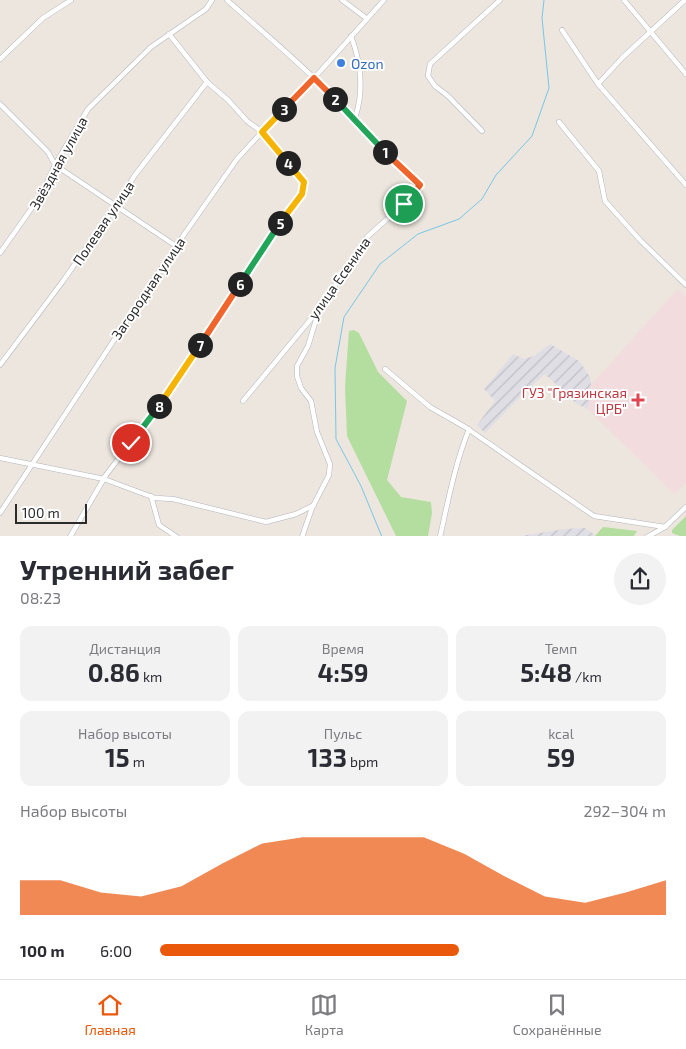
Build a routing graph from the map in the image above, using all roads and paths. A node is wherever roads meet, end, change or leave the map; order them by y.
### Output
1 (71, 0) edge
2 (212, 0) edge
3 (227, 0) edge
4 (342, 0) edge
5 (384, 0) edge
6 (500, 0) edge
7 (624, 0) edge
8 (685, 0) edge
9 (366, 18) junction
10 (562, 30) dead end
11 (650, 32) junction
12 (169, 34) junction
13 (351, 36) junction
14 (0, 59) edge
15 (686, 74) edge
16 (314, 78) junction
17 (207, 82) junction
18 (598, 84) junction
19 (0, 104) edge
20 (355, 118) junction
21 (559, 122) dead end
22 (482, 131) dead end
23 (262, 132) junction
24 (55, 165) junction
25 (685, 182) edge
26 (116, 205) junction
27 (176, 246) junction
28 (0, 253) edge
29 (686, 285) edge
30 (320, 308) junction
31 (0, 365) edge
32 (385, 370) dead end
33 (243, 401) dead end
34 (469, 430) junction
35 (0, 458) edge
36 (32, 465) junction
37 (104, 479) junction
38 (151, 496) junction
39 (314, 505) junction
40 (686, 508) edge
41 (0, 513) edge
42 (665, 527) junction
43 (70, 536) edge
44 (174, 536) edge
45 (302, 536) edge
46 (440, 536) edge
47 (647, 536) edge

1 - 14 street
2 - 12 street, Звёздная улица
3 - 16 street, улица Есенина
4 - 9 street
5 - 9 street
6 - 22 street
7 - 11 street
8 - 11 street
9 - 13 street
10 - 18 street
11 - 15 street
11 - 18 street
12 - 17 street
12 - 24 street, Звёздная улица
13 - 16 street
13 - 20 street
16 - 20 street, улица Есенина
16 - 23 street, Загородная улица
17 - 23 street
17 - 26 street, Полевая улица
18 - 25 street
19 - 24 street
20 - 30 street, улица Есенина
21 - 29 street
23 - 27 street, Загородная улица
23 - 37 street
24 - 26 street
24 - 28 street, Звёздная улица
26 - 27 street
26 - 31 street, Полевая улица
27 - 36 street, Загородная улица
30 - 33 street, улица Есенина
30 - 39 street
32 - 34 street
34 - 42 street
34 - 46 street
35 - 36 street
36 - 37 street
36 - 41 street, Загородная улица
37 - 38 street
37 - 43 street
38 - 39 street
38 - 44 street
39 - 45 street
40 - 42 street
42 - 47 street

